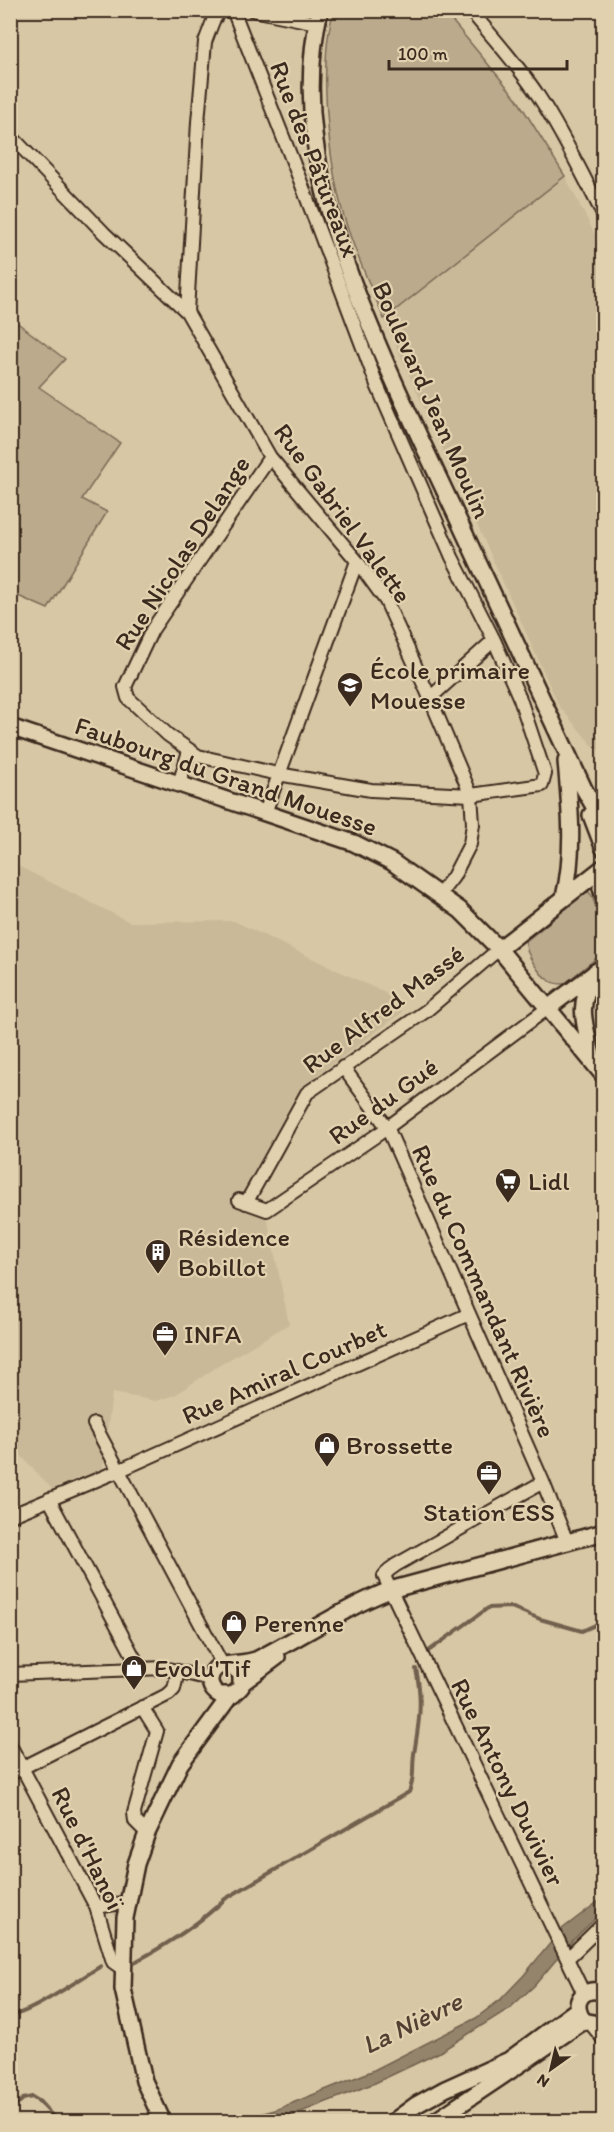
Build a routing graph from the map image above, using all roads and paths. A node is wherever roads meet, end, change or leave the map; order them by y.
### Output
1 (220, 10) edge
2 (233, 10) edge
3 (253, 10) edge
4 (470, 10) edge
5 (318, 17) edge
6 (10, 135) edge
7 (603, 216) edge
8 (187, 312) junction
9 (270, 457) junction
10 (357, 561) junction
11 (494, 640) junction
12 (430, 698) junction
13 (10, 727) edge
14 (565, 749) junction
15 (189, 751) junction
16 (278, 774) junction
17 (179, 784) junction
18 (584, 789) junction
19 (471, 795) junction
20 (265, 813) junction
21 (603, 824) edge
22 (603, 849) edge
23 (603, 869) edge
24 (440, 895) junction
25 (564, 897) junction
26 (603, 897) edge
27 (499, 949) junction
28 (599, 969) edge
29 (548, 1008) junction
30 (343, 1067) junction
31 (599, 1070) edge
32 (387, 1127) junction
33 (242, 1202) joint
34 (469, 1314) junction
35 (94, 1424) dead end
36 (118, 1471) junction
37 (543, 1482) junction
38 (49, 1499) junction
39 (10, 1516) edge
40 (603, 1532) edge
41 (567, 1542) junction
42 (390, 1590) junction
43 (305, 1635) junction
44 (227, 1664) junction
45 (136, 1668) junction
46 (178, 1671) junction
47 (10, 1674) edge
48 (242, 1683) junction
49 (211, 1684) junction
50 (230, 1696) junction
51 (142, 1707) junction
52 (200, 1737) junction
53 (10, 1745) edge
54 (22, 1768) junction
55 (10, 1774) edge
56 (147, 1833) junction
57 (129, 1902) junction
58 (96, 1907) junction
59 (603, 1923) edge
60 (568, 1958) junction
61 (123, 1969) junction
62 (602, 1991) edge
63 (584, 1994) junction
64 (589, 2019) edge
65 (603, 2040) edge
66 (163, 2121) edge
67 (393, 2121) edge
68 (434, 2121) edge

1 - 8 street
2 - 11 street, Rue des Pâtureaux
3 - 5 street
4 - 7 street
5 - 14 main road, Boulevard Jean Moulin
6 - 8 street, Rue Gabriel Valette
8 - 9 street, Rue Gabriel Valette
9 - 10 street, Rue Gabriel Valette
9 - 15 street, Rue Nicolas Delange
10 - 12 street, Rue Gabriel Valette
10 - 16 street
11 - 12 street
11 - 19 street, Rue des Pâtureaux
12 - 19 street, Rue Gabriel Valette
13 - 17 main road, Faubourg du Grand Mouesse
14 - 18 main road, Boulevard Jean Moulin
14 - 25 main road
15 - 16 street, Faubourg du Grand Mouesse
15 - 17 street
16 - 19 street, Faubourg du Grand Mouesse
16 - 20 street
17 - 20 main road, Faubourg du Grand Mouesse
18 - 21 main road
18 - 22 main road
19 - 24 street, Rue Gabriel Valette
20 - 24 main road, Faubourg du Grand Mouesse
23 - 25 main road
23 - 26 main road
24 - 27 main road, Faubourg du Grand Mouesse
25 - 27 main road
27 - 29 main road, Faubourg du Grand Mouesse
27 - 30 street, Rue Alfred Massé
28 - 29 main road
28 - 31 main road
29 - 31 main road, Faubourg du Grand Mouesse
29 - 32 street, Rue du Gué
30 - 32 street, Rue du Commandant Rivière
30 - 33 street, Rue Alfred Massé
32 - 33 street, Rue du Gué
32 - 34 street, Rue du Commandant Rivière
34 - 36 street, Rue Amiral Courbet
34 - 37 street, Rue du Commandant Rivière
35 - 36 street
36 - 38 street, Rue Amiral Courbet
36 - 44 street
37 - 41 street, Rue du Commandant Rivière
37 - 42 street
38 - 39 street, Rue Amiral Courbet
38 - 45 street
40 - 41 main road
41 - 42 main road
42 - 43 main road
42 - 60 street, Rue Antony Duvivier
43 - 44 main road
43 - 48 main road
44 - 48 main road
44 - 49 main road
45 - 46 street
45 - 47 street
46 - 49 street
46 - 51 street
48 - 50 main road
49 - 50 main road
49 - 52 main road
50 - 52 main road
51 - 54 street
51 - 56 street
52 - 56 main road
53 - 54 street, Rue d'Hanoï
54 - 55 street
54 - 58 street, Rue d'Hanoï
56 - 57 main road
57 - 58 street
57 - 61 main road
58 - 61 street, Rue d'Hanoï
59 - 60 street
60 - 63 street, Rue Antony Duvivier
61 - 66 main road
62 - 63 main road
63 - 64 main road
64 - 65 street
64 - 67 main road
64 - 68 main road

